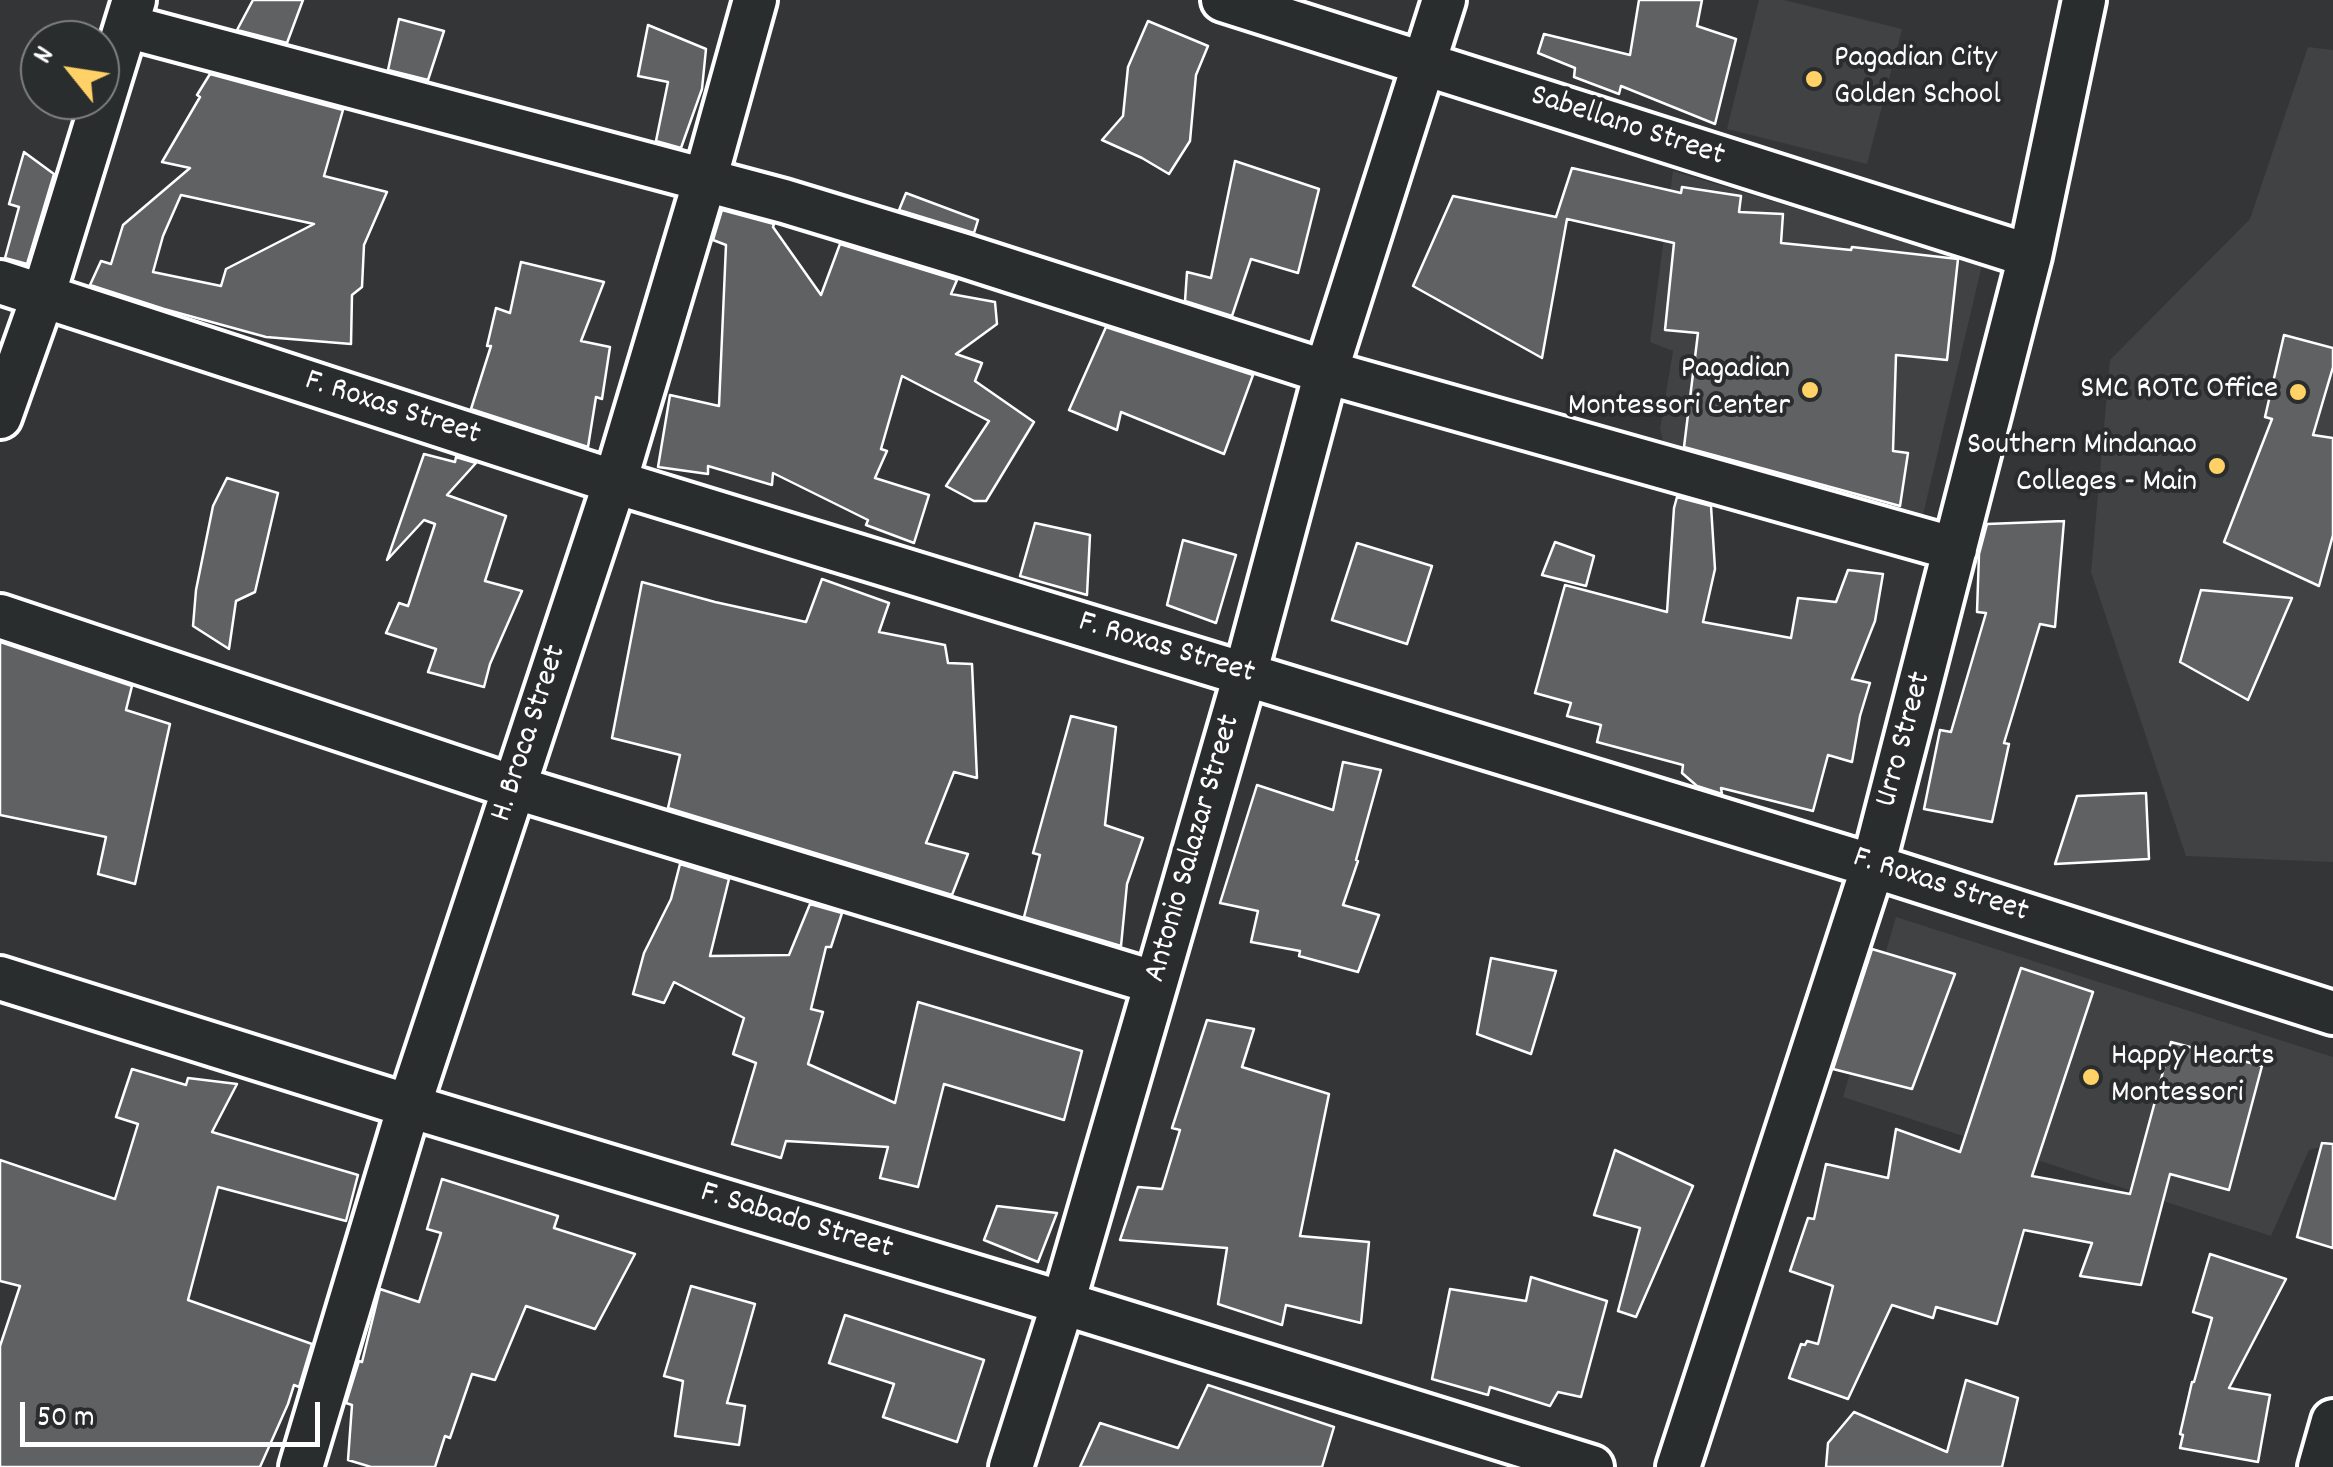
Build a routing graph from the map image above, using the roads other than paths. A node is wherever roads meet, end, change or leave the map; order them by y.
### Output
1 (755, 0) edge
2 (1224, 0) edge
3 (1444, 0) edge
4 (2084, 0) edge
5 (130, 13) edge
6 (1424, 63) junction
7 (704, 180) junction
8 (2030, 256) junction
9 (0, 282) edge
10 (42, 296) junction
11 (1326, 372) junction
12 (0, 418) edge
13 (615, 482) junction
14 (1955, 549) junction
15 (0, 616) edge
16 (1244, 674) junction
17 (514, 788) junction
18 (1873, 866) junction
19 (0, 978) edge
20 (1156, 983) junction
21 (2333, 1013) edge
22 (409, 1106) junction
23 (1064, 1303) junction
24 (2333, 1421) edge
25 (301, 1467) edge
26 (1012, 1467) edge
27 (1592, 1467) edge
28 (1678, 1467) edge
29 (2320, 1467) edge

1 - 7 street, H. Broca Street
2 - 6 street, Sabellano Street
3 - 6 street, Antonio Salazar Street
4 - 8 street, Urro Street
5 - 7 street
5 - 10 street
6 - 8 street, Sabellano Street
6 - 11 street, Antonio Salazar Street
7 - 11 street
7 - 13 street, H. Broca Street
8 - 14 street, Urro Street
9 - 10 street, F. Roxas Street
10 - 12 street
10 - 13 street, F. Roxas Street
11 - 14 street
11 - 16 street, Antonio Salazar Street
13 - 16 street, F. Roxas Street
13 - 17 street, H. Broca Street
14 - 18 street, Urro Street
15 - 17 street
16 - 18 street, F. Roxas Street
16 - 20 street, Antonio Salazar Street
17 - 20 street
17 - 22 street, H. Broca Street
18 - 21 street, F. Roxas Street
18 - 28 street, Urro Street
19 - 22 street, F. Sabado Street
20 - 23 street, Antonio Salazar Street
22 - 23 street, F. Sabado Street
22 - 25 street, H. Broca Street
23 - 26 street, Antonio Salazar Street
23 - 27 street, F. Sabado Street
24 - 29 street

